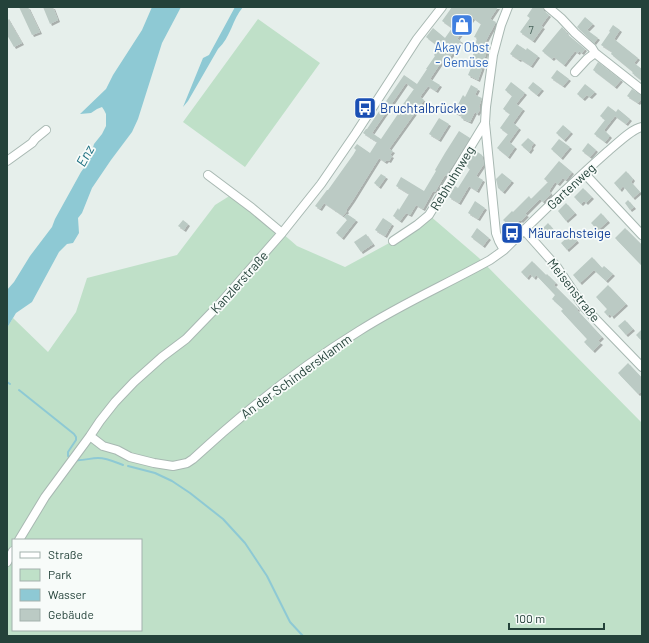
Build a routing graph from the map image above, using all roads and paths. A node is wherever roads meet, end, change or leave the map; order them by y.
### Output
1 (442, 7) edge
2 (508, 7) edge
3 (548, 7) edge
4 (595, 53) junction
5 (575, 72) dead end
6 (642, 90) edge
7 (485, 123) junction
8 (642, 127) edge
9 (46, 130) dead end
10 (7, 161) edge
11 (584, 173) junction
12 (208, 175) dead end
13 (524, 230) junction
14 (282, 233) junction
15 (642, 235) edge
16 (392, 241) dead end
17 (504, 250) junction
18 (642, 367) edge
19 (90, 436) junction
20 (20, 539) edge
21 (12, 553) edge
22 (7, 562) edge

1 - 14 street, Kanzlerstraße
2 - 7 street
3 - 4 street
4 - 5 street
4 - 6 street
7 - 16 street, Rebhuhnweg
7 - 17 street
8 - 11 street, Gartenweg
9 - 10 street
11 - 13 street, Gartenweg
11 - 15 street
12 - 14 street
13 - 17 street, Gartenweg
13 - 18 street, Meisenstraße
14 - 19 street, Kanzlerstraße
17 - 19 street, An der Schindersklamm
19 - 20 street, Kanzlerstraße
21 - 22 street

